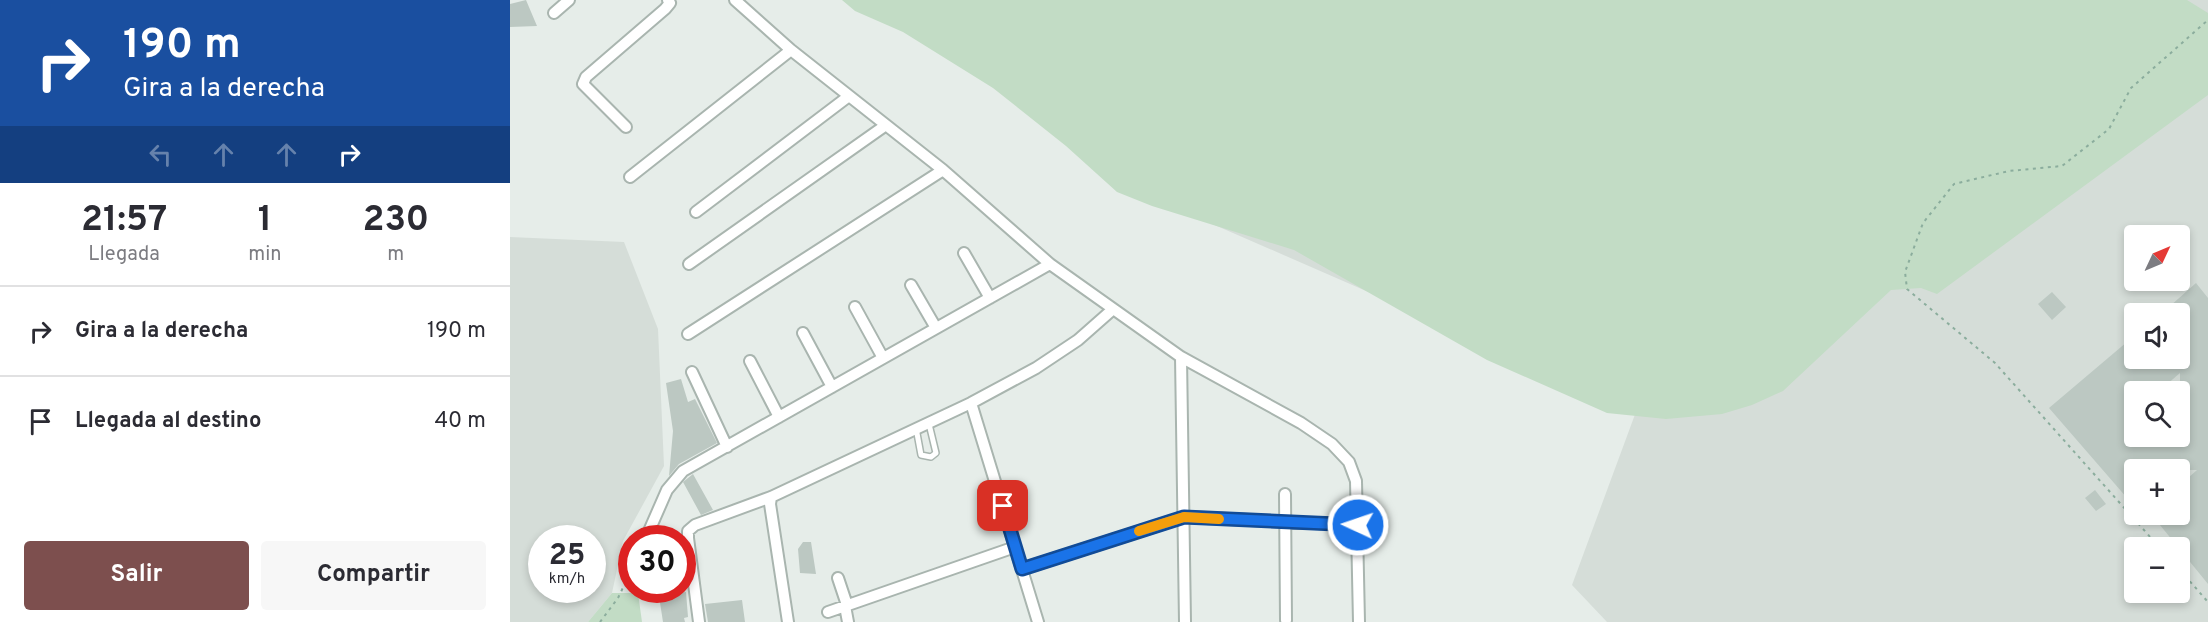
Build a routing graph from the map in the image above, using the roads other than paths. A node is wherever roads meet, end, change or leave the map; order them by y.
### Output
1 (568, 0) edge
2 (668, 0) edge
3 (735, 0) edge
4 (554, 13) dead end
5 (791, 50) junction
6 (849, 96) junction
7 (886, 125) junction
8 (626, 127) dead end
9 (943, 170) junction
10 (630, 177) dead end
11 (696, 212) dead end
12 (964, 253) dead end
13 (689, 264) dead end
14 (1050, 264) junction
15 (911, 285) dead end
16 (990, 298) junction
17 (855, 307) dead end
18 (1112, 310) junction
19 (936, 328) junction
20 (802, 333) dead end
21 (688, 334) dead end
22 (1181, 357) junction
23 (883, 358) junction
24 (750, 361) dead end
25 (692, 372) dead end
26 (832, 387) junction
27 (971, 403) junction
28 (779, 417) junction
29 (929, 422) junction
30 (916, 428) junction
31 (727, 447) junction
32 (1286, 494) dead end
33 (771, 497) junction
34 (1184, 517) junction
35 (1286, 522) junction
36 (651, 525) edge
37 (1358, 525) junction
38 (1015, 547) junction
39 (1022, 569) junction
40 (838, 578) dead end
41 (846, 606) junction
42 (828, 612) dead end
43 (1286, 620) dead end
44 (699, 622) edge
45 (788, 622) edge
46 (848, 622) edge
47 (1038, 622) edge
48 (1185, 622) edge
49 (1359, 622) edge

1 - 4 street
2 - 8 street
3 - 5 street
5 - 6 street
5 - 10 street
6 - 7 street
6 - 11 street
7 - 9 street
7 - 13 street
9 - 14 street
9 - 21 street
12 - 16 street
14 - 16 street
14 - 18 street
15 - 19 street
16 - 19 street
17 - 23 street
18 - 22 street
18 - 27 street
19 - 23 street
20 - 26 street
22 - 34 street
22 - 37 street
23 - 26 street
24 - 28 street
25 - 31 street
26 - 28 street
27 - 29 street
27 - 38 street
28 - 31 street
29 - 30 street
29 - 30 lane
30 - 33 street
31 - 36 street
32 - 35 street
33 - 44 street
33 - 45 street
34 - 35 street
34 - 39 street
34 - 48 street
35 - 37 street
35 - 43 street
37 - 49 street
38 - 39 street
38 - 41 street
39 - 47 street
40 - 41 street
41 - 42 street
41 - 46 street

